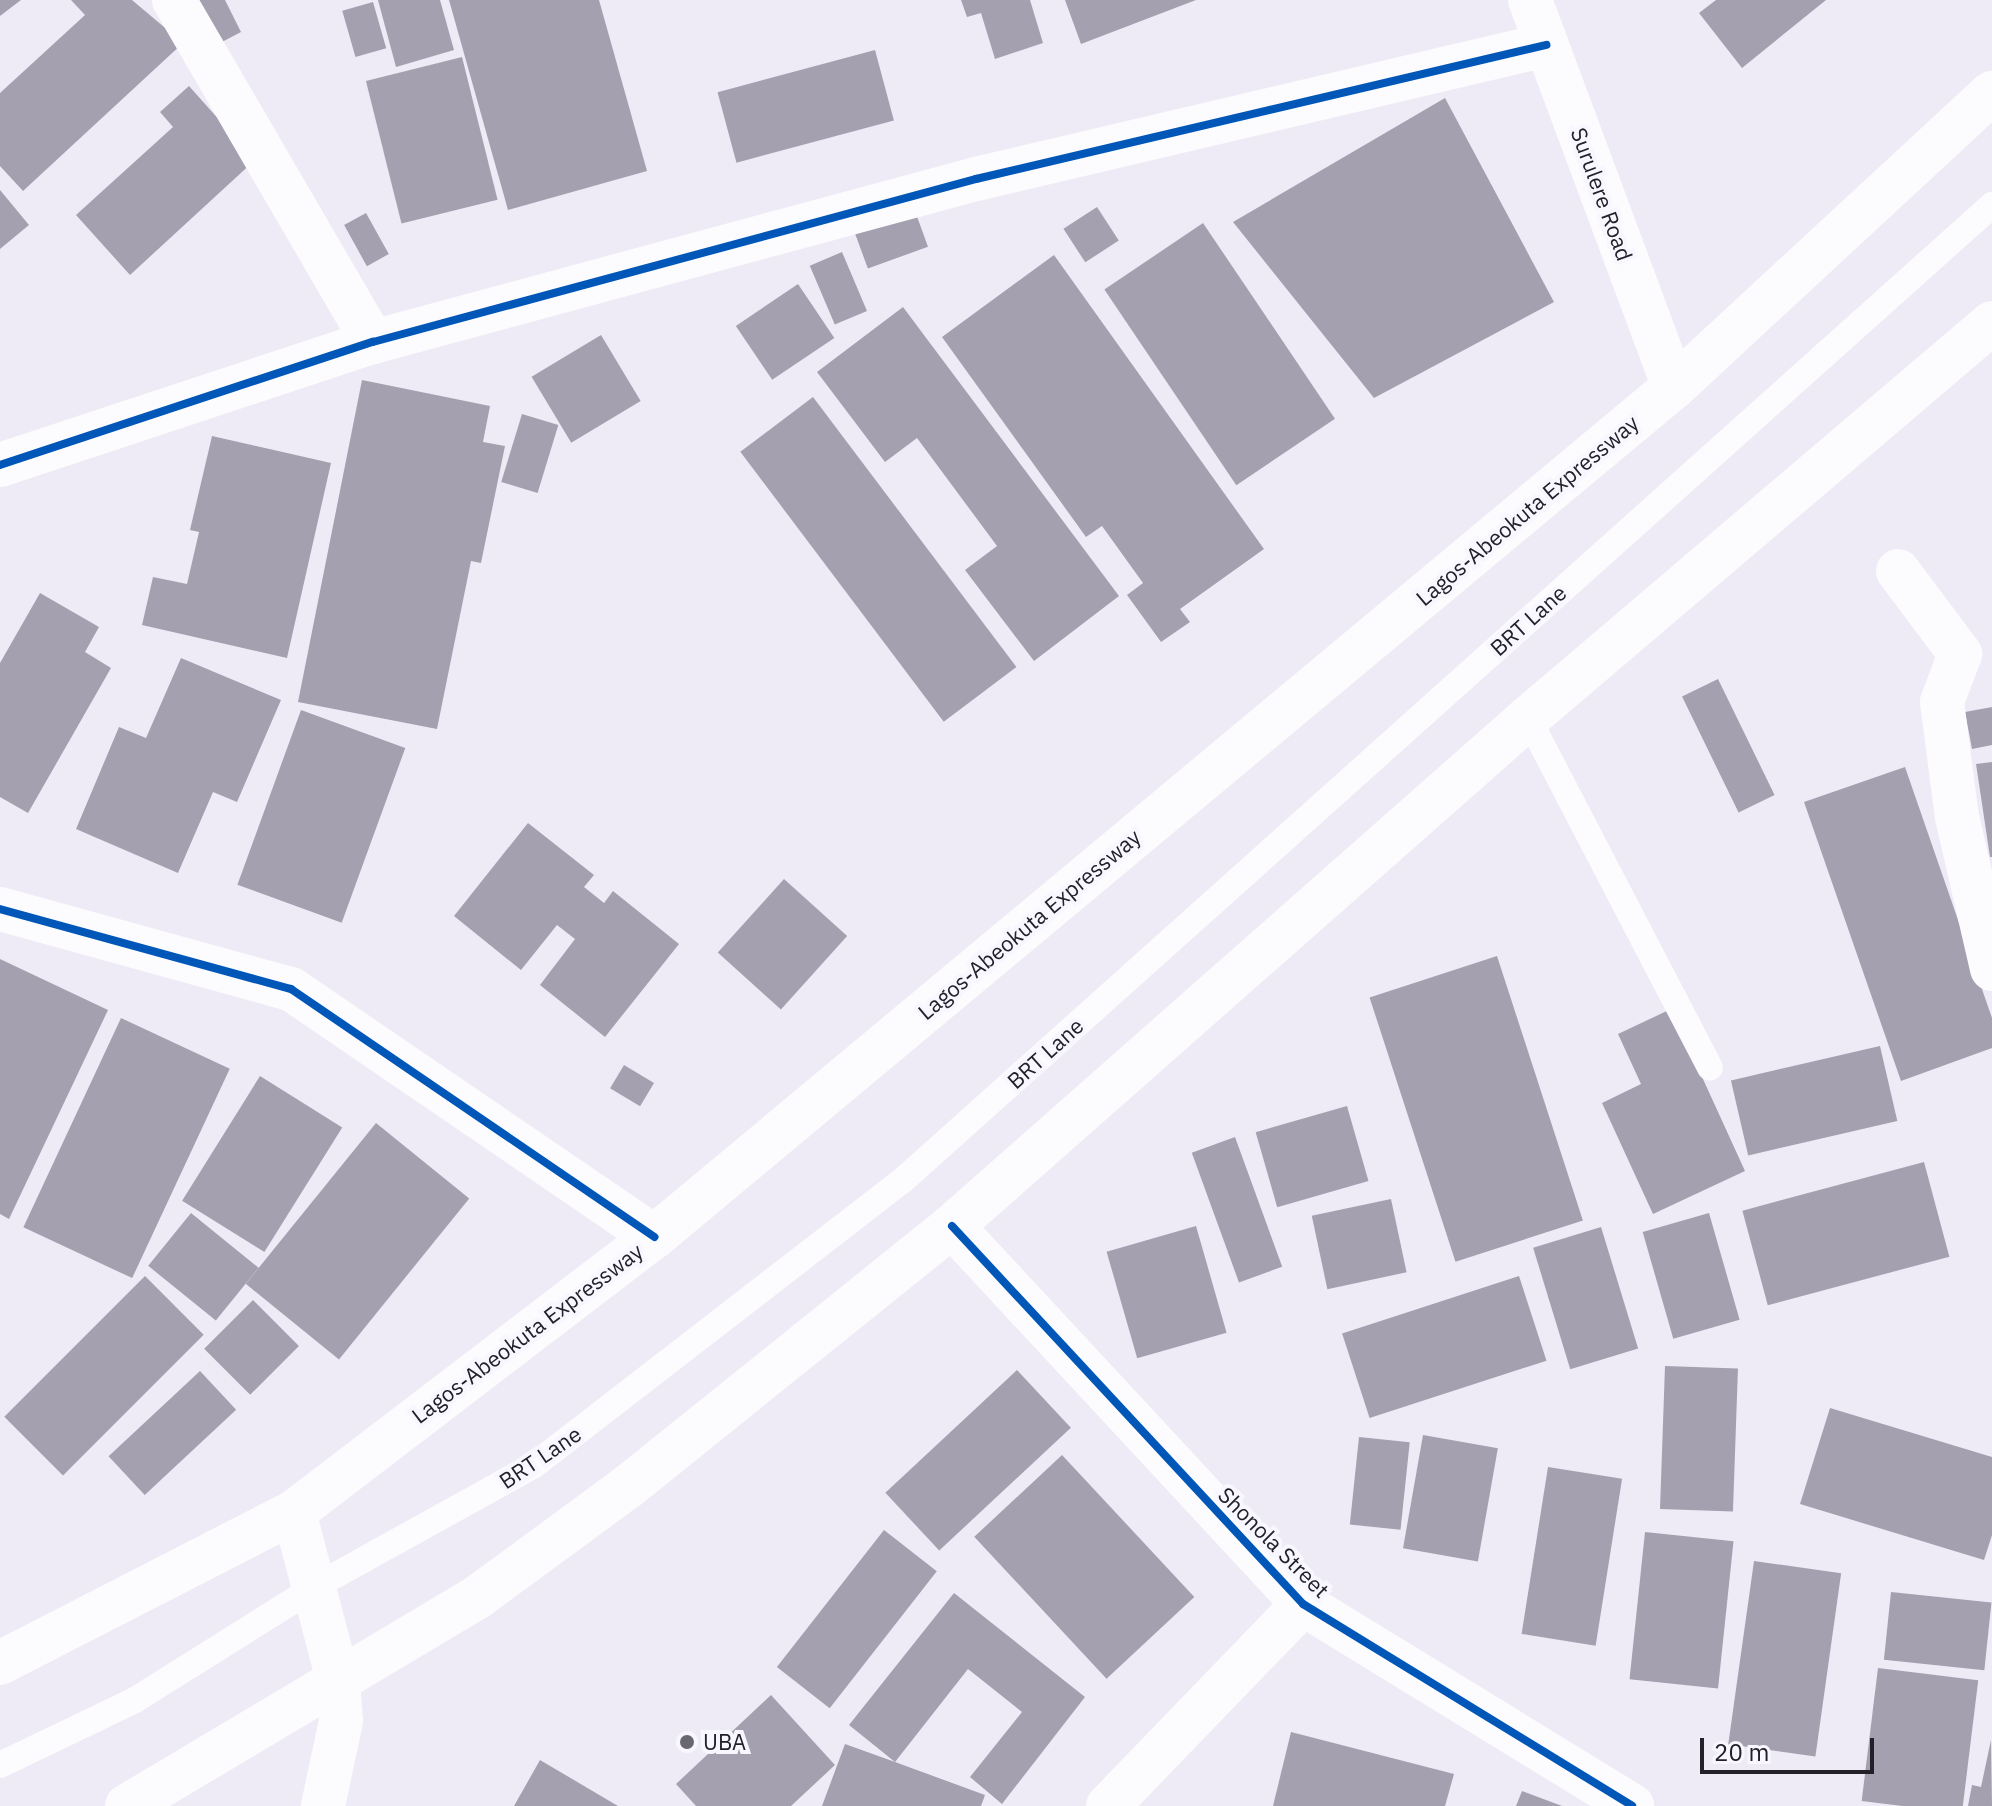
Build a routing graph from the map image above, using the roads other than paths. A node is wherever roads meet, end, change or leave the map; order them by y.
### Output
1 (174, 0) edge
2 (1530, 0) edge
3 (1546, 45) junction
4 (1992, 93) edge
5 (1992, 205) edge
6 (1992, 323) edge
7 (373, 342) junction
8 (1674, 387) junction
9 (0, 465) edge
10 (1898, 571) dead end
11 (1976, 655) edge
12 (1528, 718) junction
13 (0, 909) edge
14 (1992, 969) edge
15 (1710, 1067) dead end
16 (952, 1226) junction
17 (654, 1237) junction
18 (294, 1512) junction
19 (318, 1585) junction
20 (1303, 1604) junction
21 (0, 1663) edge
22 (338, 1680) junction
23 (0, 1765) edge
24 (127, 1806) edge
25 (323, 1806) edge
26 (1108, 1806) edge
27 (1632, 1806) edge

1 - 7 main road
2 - 3 main road, Surulere Road
3 - 7 main road
3 - 8 main road, Surulere Road
4 - 8 main road, Lagos-Abeokuta Expressway
5 - 19 lane, BRT Lane
6 - 12 main road
7 - 9 main road
8 - 17 main road, Lagos-Abeokuta Expressway
10 - 11 main road
11 - 14 main road
12 - 15 lane
12 - 16 main road
13 - 17 main road
16 - 20 main road, Shonola Street
16 - 22 main road
17 - 18 main road, Lagos-Abeokuta Expressway
18 - 19 main road
18 - 21 main road, Lagos-Abeokuta Expressway
19 - 22 main road
19 - 23 lane, BRT Lane
20 - 26 main road
20 - 27 main road, Shonola Street
22 - 24 main road
22 - 25 main road

